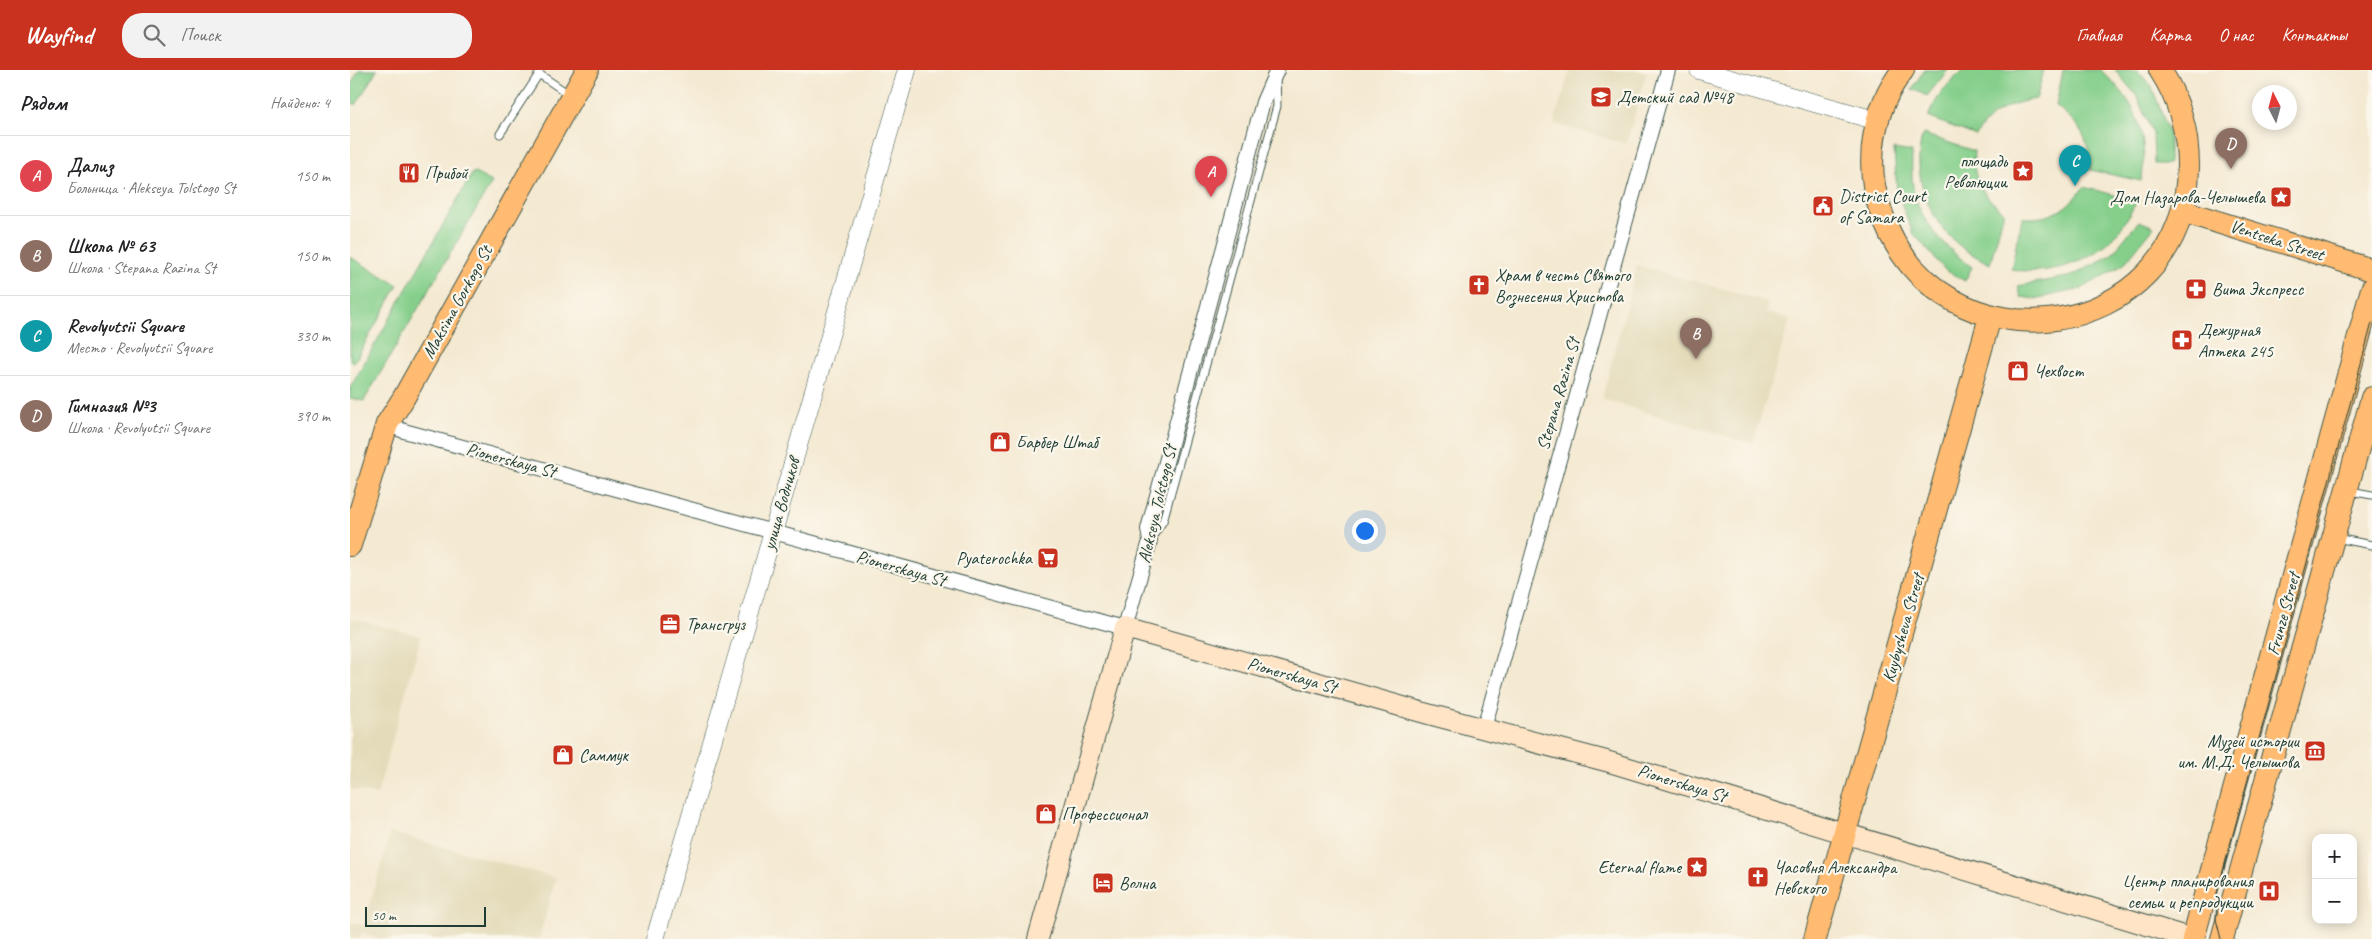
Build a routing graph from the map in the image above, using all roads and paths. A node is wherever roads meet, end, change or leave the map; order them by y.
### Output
1 (587, 70) edge
2 (907, 70) edge
3 (1668, 70) edge
4 (1699, 70) edge
5 (1903, 70) edge
6 (2160, 70) edge
7 (1276, 72) edge
8 (572, 97) junction
9 (1878, 121) junction
10 (500, 134) dead end
11 (2182, 211) junction
12 (2372, 270) edge
13 (2372, 289) edge
14 (1990, 317) junction
15 (2372, 398) edge
16 (386, 424) junction
17 (2367, 435) edge
18 (2347, 490) junction
19 (2372, 495) edge
20 (773, 532) junction
21 (2334, 537) junction
22 (350, 545) edge
23 (2372, 545) edge
24 (1125, 628) junction
25 (1484, 728) junction
26 (1846, 832) junction
27 (655, 939) edge
28 (1038, 939) edge
29 (1815, 939) edge
30 (2194, 939) edge
31 (2198, 939) edge
32 (2222, 939) edge

1 - 8 main road, Maksima Gorkogo St
2 - 20 street, улица Водников
3 - 25 street, Stepana Razina St
4 - 9 street
5 - 9 main road
6 - 11 main road
7 - 24 street, Alekseya Tolstogo St
8 - 10 lane
8 - 16 main road, Maksima Gorkogo St
9 - 14 main road
11 - 12 main road, Ventseka Street
11 - 14 main road
13 - 30 main road, Frunze Street
14 - 26 main road, Kuybysheva Street
15 - 17 main road, Frunze Street
16 - 20 street, Pionerskaya St
16 - 22 main road, Maksima Gorkogo St
17 - 18 main road, Frunze Street
18 - 19 lane
18 - 21 main road, Frunze Street
20 - 24 street, Pionerskaya St
20 - 27 street, улица Водников
21 - 23 lane
21 - 32 main road, Frunze Street
24 - 25 main road, Pionerskaya St
24 - 28 main road, Alekseya Tolstogo St
25 - 26 main road, Pionerskaya St
26 - 29 main road, Kuybysheva Street
26 - 30 main road, Pionerskaya St
30 - 31 main road, Pionerskaya St

